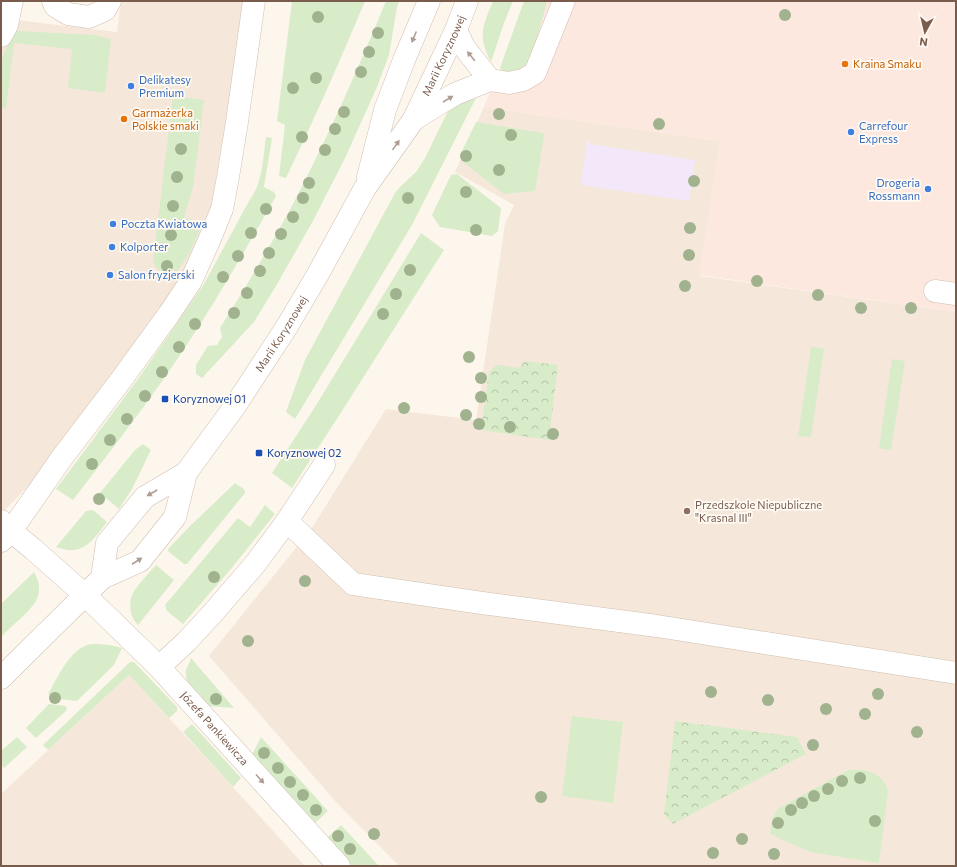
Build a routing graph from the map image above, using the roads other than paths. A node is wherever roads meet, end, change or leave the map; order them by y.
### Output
1 (12, 1) edge
2 (53, 1) edge
3 (110, 1) edge
4 (254, 1) edge
5 (428, 1) edge
6 (468, 1) edge
7 (564, 1) edge
8 (456, 30) junction
9 (1, 36) edge
10 (490, 80) junction
11 (414, 119) junction
12 (365, 188) junction
13 (324, 465) dead end
14 (186, 473) junction
15 (287, 521) junction
16 (4, 531) edge
17 (102, 578) junction
18 (85, 596) junction
19 (158, 668) junction
20 (956, 673) edge
21 (1, 678) edge
22 (339, 866) edge

1 - 9 street
2 - 3 street
4 - 16 street
5 -> 12 street, Marii Koryznowej
6 - 8 street, Marii Koryznowej
7 - 10 street
10 -> 8 street
8 - 11 street, Marii Koryznowej
11 -> 10 street
12 -> 11 street, Marii Koryznowej
12 - 14 street, Marii Koryznowej
13 - 15 street
14 -> 17 street, Marii Koryznowej
17 -> 14 street, Marii Koryznowej
15 - 19 street
15 - 20 street
16 - 18 street
17 - 18 street, Marii Koryznowej
18 - 19 street, Józefa Pankiewicza
18 - 21 street, Marii Koryznowej
19 -> 22 street, Józefa Pankiewicza

